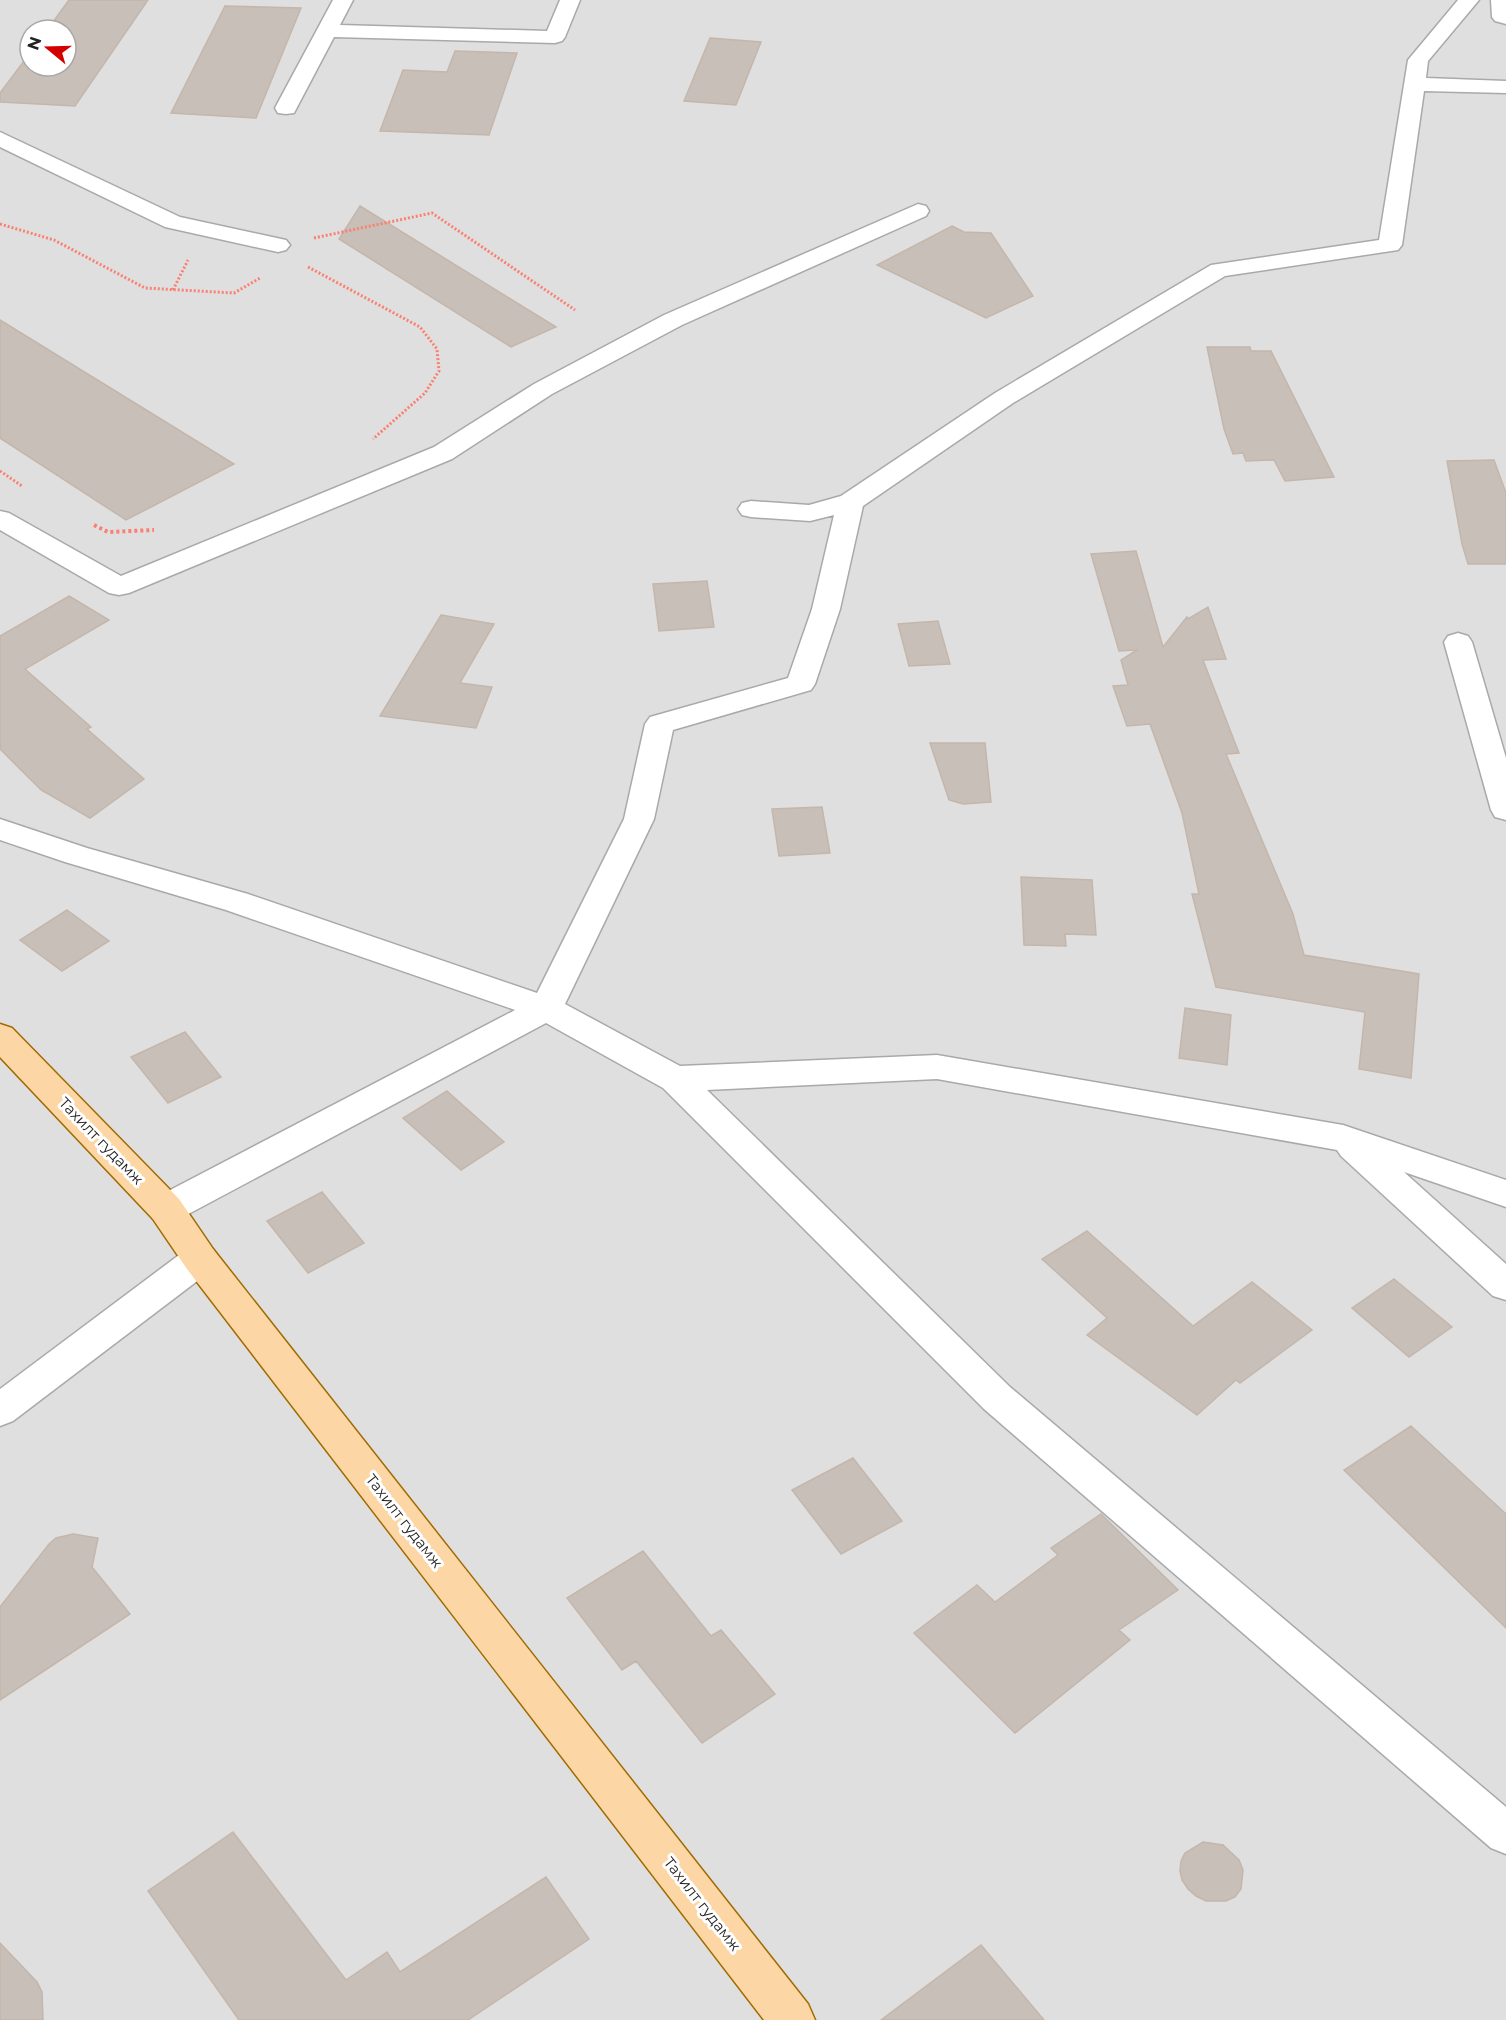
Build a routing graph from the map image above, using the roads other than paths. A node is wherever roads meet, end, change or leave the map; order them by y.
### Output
1 (343, 0) edge
2 (570, 0) edge
3 (1469, 0) edge
4 (1501, 0) edge
5 (1506, 18) edge
6 (326, 32) junction
7 (1414, 84) junction
8 (1506, 87) edge
9 (286, 108) dead end
10 (0, 139) edge
11 (918, 211) dead end
12 (278, 246) road end
13 (850, 502) junction
14 (751, 509) dead end
15 (0, 519) edge
16 (1458, 642) dead end
17 (1506, 810) edge
18 (0, 829) edge
19 (546, 1008) junction
20 (0, 1036) edge
21 (675, 1079) junction
22 (1343, 1138) junction
23 (1506, 1194) edge
24 (166, 1209) junction
25 (200, 1259) junction
26 (1506, 1286) edge
27 (0, 1410) edge
28 (1506, 1834) edge
29 (792, 2020) edge

1 - 6 street
2 - 6 street
3 - 7 street
4 - 5 street
6 - 9 street
7 - 8 street
7 - 13 street
10 - 12 street
11 - 15 street
13 - 14 street
13 - 19 street
16 - 17 street
18 - 19 street
19 - 21 street
19 - 24 street
20 - 24 main road, Тахилт гудамж
21 - 22 street
21 - 28 street
22 - 23 street
22 - 26 street
24 - 25 main road, Тахилт гудамж
25 - 27 street
25 - 29 main road, Тахилт гудамж

